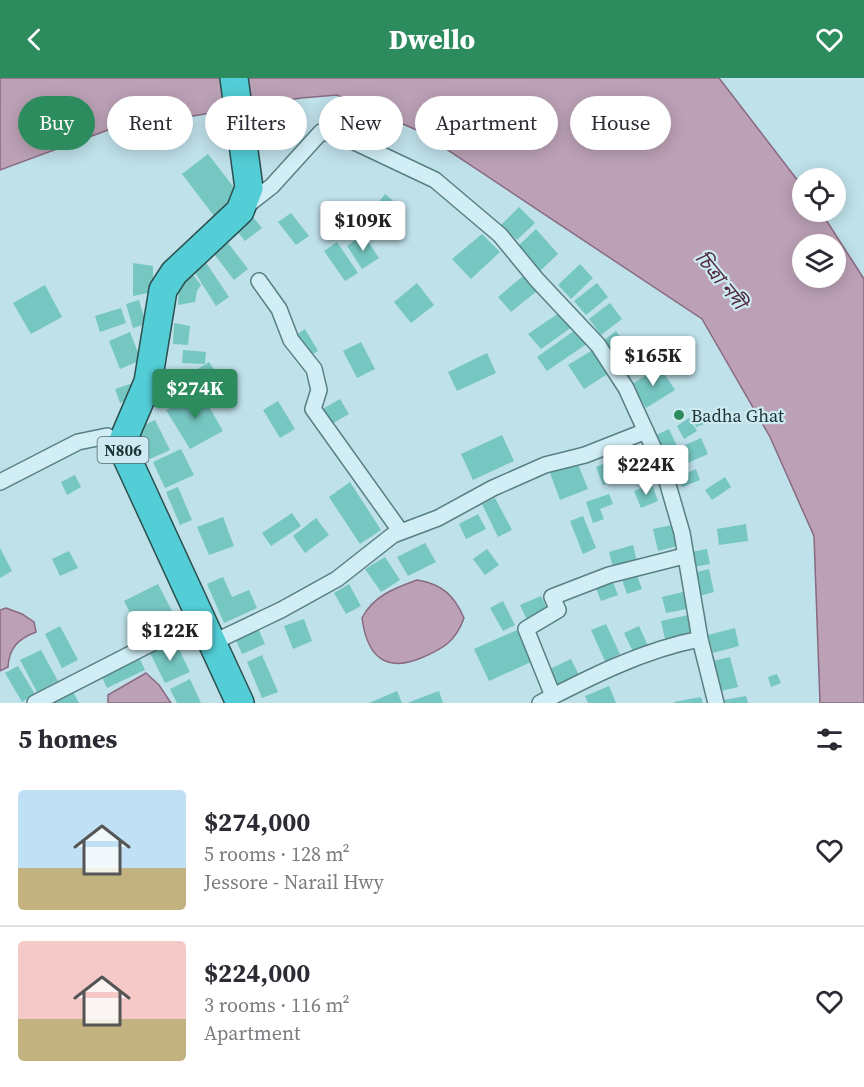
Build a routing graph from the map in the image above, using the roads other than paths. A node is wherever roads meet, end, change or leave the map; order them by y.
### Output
1 (234, 78) edge
2 (240, 211) junction
3 (259, 281) dead end
4 (646, 431) junction
5 (121, 445) junction
6 (0, 482) edge
7 (401, 532) junction
8 (684, 556) junction
9 (203, 617) junction
10 (700, 639) junction
11 (214, 642) junction
12 (546, 700) edge
13 (35, 703) edge
14 (240, 703) edge
15 (716, 703) edge

1 - 2 highway
2 - 4 street
2 - 5 highway, N806
3 - 7 street
4 - 7 street
4 - 8 street
5 - 6 street
5 - 9 highway, N806
7 - 11 street
8 - 10 street
8 - 12 street
9 - 11 highway, N806
9 - 13 street
10 - 12 street
10 - 15 street
11 - 14 highway, N806

